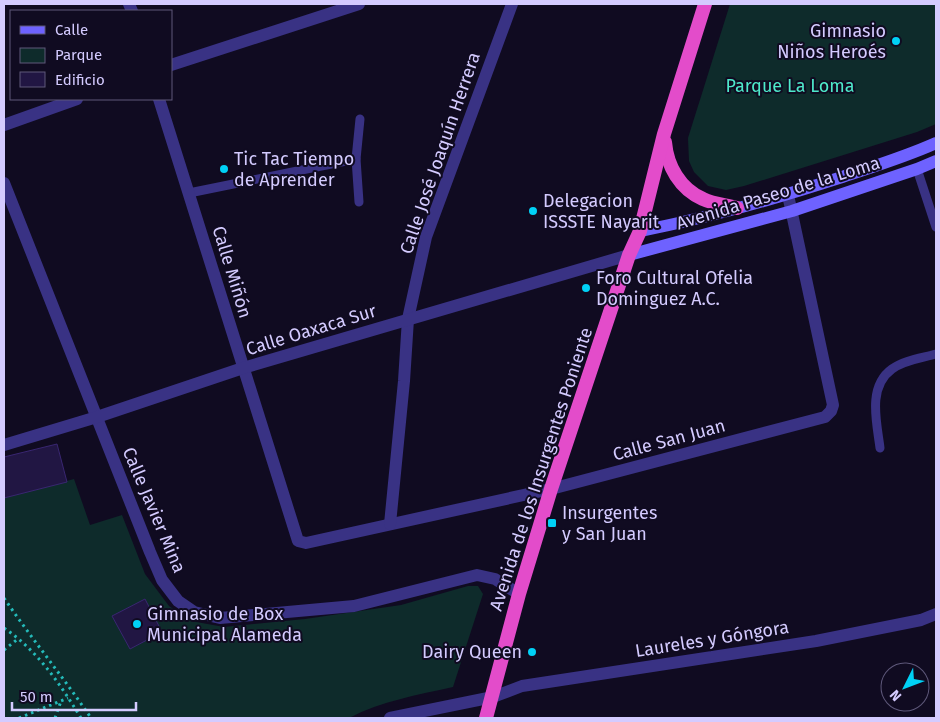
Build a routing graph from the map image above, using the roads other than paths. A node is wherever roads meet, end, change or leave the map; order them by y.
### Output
1 (359, 4) edge
2 (512, 4) edge
3 (705, 4) edge
4 (172, 65) edge
5 (74, 100) edge
6 (159, 100) edge
7 (360, 119) dead end
8 (4, 125) edge
9 (664, 134) junction
10 (936, 143) edge
11 (356, 159) junction
12 (936, 161) edge
13 (917, 169) junction
14 (4, 183) edge
15 (190, 193) junction
16 (788, 195) junction
17 (359, 202) dead end
18 (738, 208) junction
19 (792, 211) junction
20 (936, 227) edge
21 (640, 231) junction
22 (629, 255) junction
23 (408, 319) junction
24 (936, 354) edge
25 (243, 368) junction
26 (97, 417) junction
27 (4, 445) edge
28 (880, 448) dead end
29 (551, 489) junction
30 (390, 524) junction
31 (298, 541) joint
32 (519, 594) junction
33 (936, 614) edge
34 (493, 697) junction
35 (390, 718) edge
36 (486, 718) edge

1 - 4 street
2 - 23 street, Calle José Joaquín Herrera
3 - 9 highway, Avenida de los Insurgentes Poniente
5 - 8 street
6 - 15 street, Calle Miñón
7 - 11 lane
9 - 18 highway
9 - 21 highway, Avenida de los Insurgentes Poniente
10 - 16 main road, Avenida Paseo de la Loma
11 - 15 lane
11 - 17 lane
12 - 13 main road, Avenida Paseo de la Loma
13 - 19 main road, Avenida Paseo de la Loma
13 - 20 lane
14 - 26 street, Calle Javier Mina
15 - 25 street, Calle Miñón
16 - 18 main road, Avenida Paseo de la Loma
16 - 19 street, Calle San Juan
18 - 21 main road, Avenida Paseo de la Loma
19 - 22 main road, Avenida Paseo de la Loma
19 - 29 street, Calle San Juan
21 - 22 highway, Avenida de los Insurgentes Poniente
22 - 23 street, Calle Oaxaca Sur
22 - 29 highway, Avenida de los Insurgentes Poniente
23 - 25 street, Calle Oaxaca Sur
23 - 30 street, Calle José Joaquín Herrera
24 - 28 lane
25 - 26 street, Calle Oaxaca Sur
25 - 31 street, Calle Miñón
26 - 27 street, Calle Oaxaca Sur
26 - 32 street, Calle Javier Mina
29 - 30 street, Calle San Juan
29 - 32 highway, Avenida de los Insurgentes Poniente
30 - 31 street, Calle San Juan
32 - 34 highway, Avenida de los Insurgentes Poniente
33 - 34 street, Laureles y Góngora
34 - 35 street, Laureles y Góngora
34 - 36 highway, Avenida de los Insurgentes Poniente

